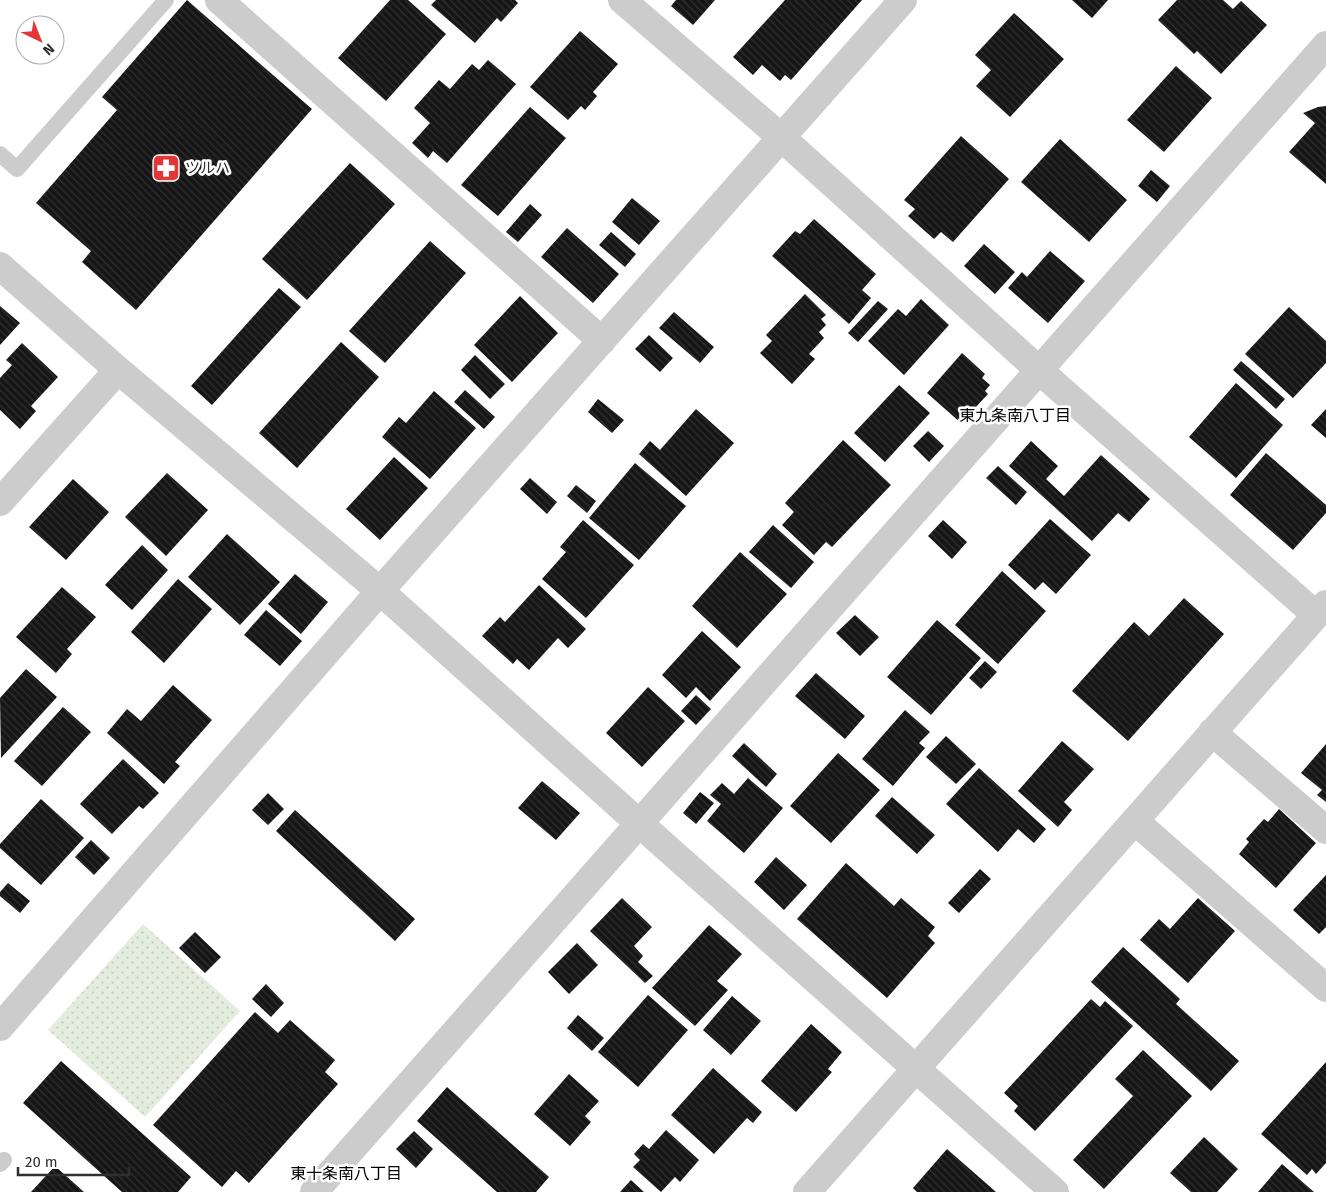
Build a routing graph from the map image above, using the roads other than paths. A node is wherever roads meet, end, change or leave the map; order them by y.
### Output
1 (166, 0) edge
2 (219, 0) edge
3 (622, 0) edge
4 (903, 0) edge
5 (1326, 45) edge
6 (782, 138) junction
7 (0, 154) edge
8 (0, 266) edge
9 (602, 341) junction
10 (118, 370) junction
11 (1041, 372) junction
12 (0, 502) edge
13 (380, 592) junction
14 (1321, 610) edge
15 (1212, 732) junction
16 (1135, 821) junction
17 (641, 825) junction
18 (1326, 830) edge
19 (1326, 988) edge
20 (0, 1027) edge
21 (917, 1068) junction
22 (314, 1192) edge
23 (807, 1192) edge
24 (1055, 1192) edge

1 - 7 lane
2 - 9 street
3 - 6 street
4 - 6 street
5 - 11 street
6 - 9 street
6 - 11 street
8 - 10 street
9 - 13 street
10 - 12 street
10 - 13 street
11 - 14 street
11 - 17 street
13 - 17 street
13 - 20 street
14 - 15 street
15 - 16 street
15 - 18 street
16 - 19 street
16 - 21 street
17 - 21 street
17 - 22 street
21 - 23 street
21 - 24 street

